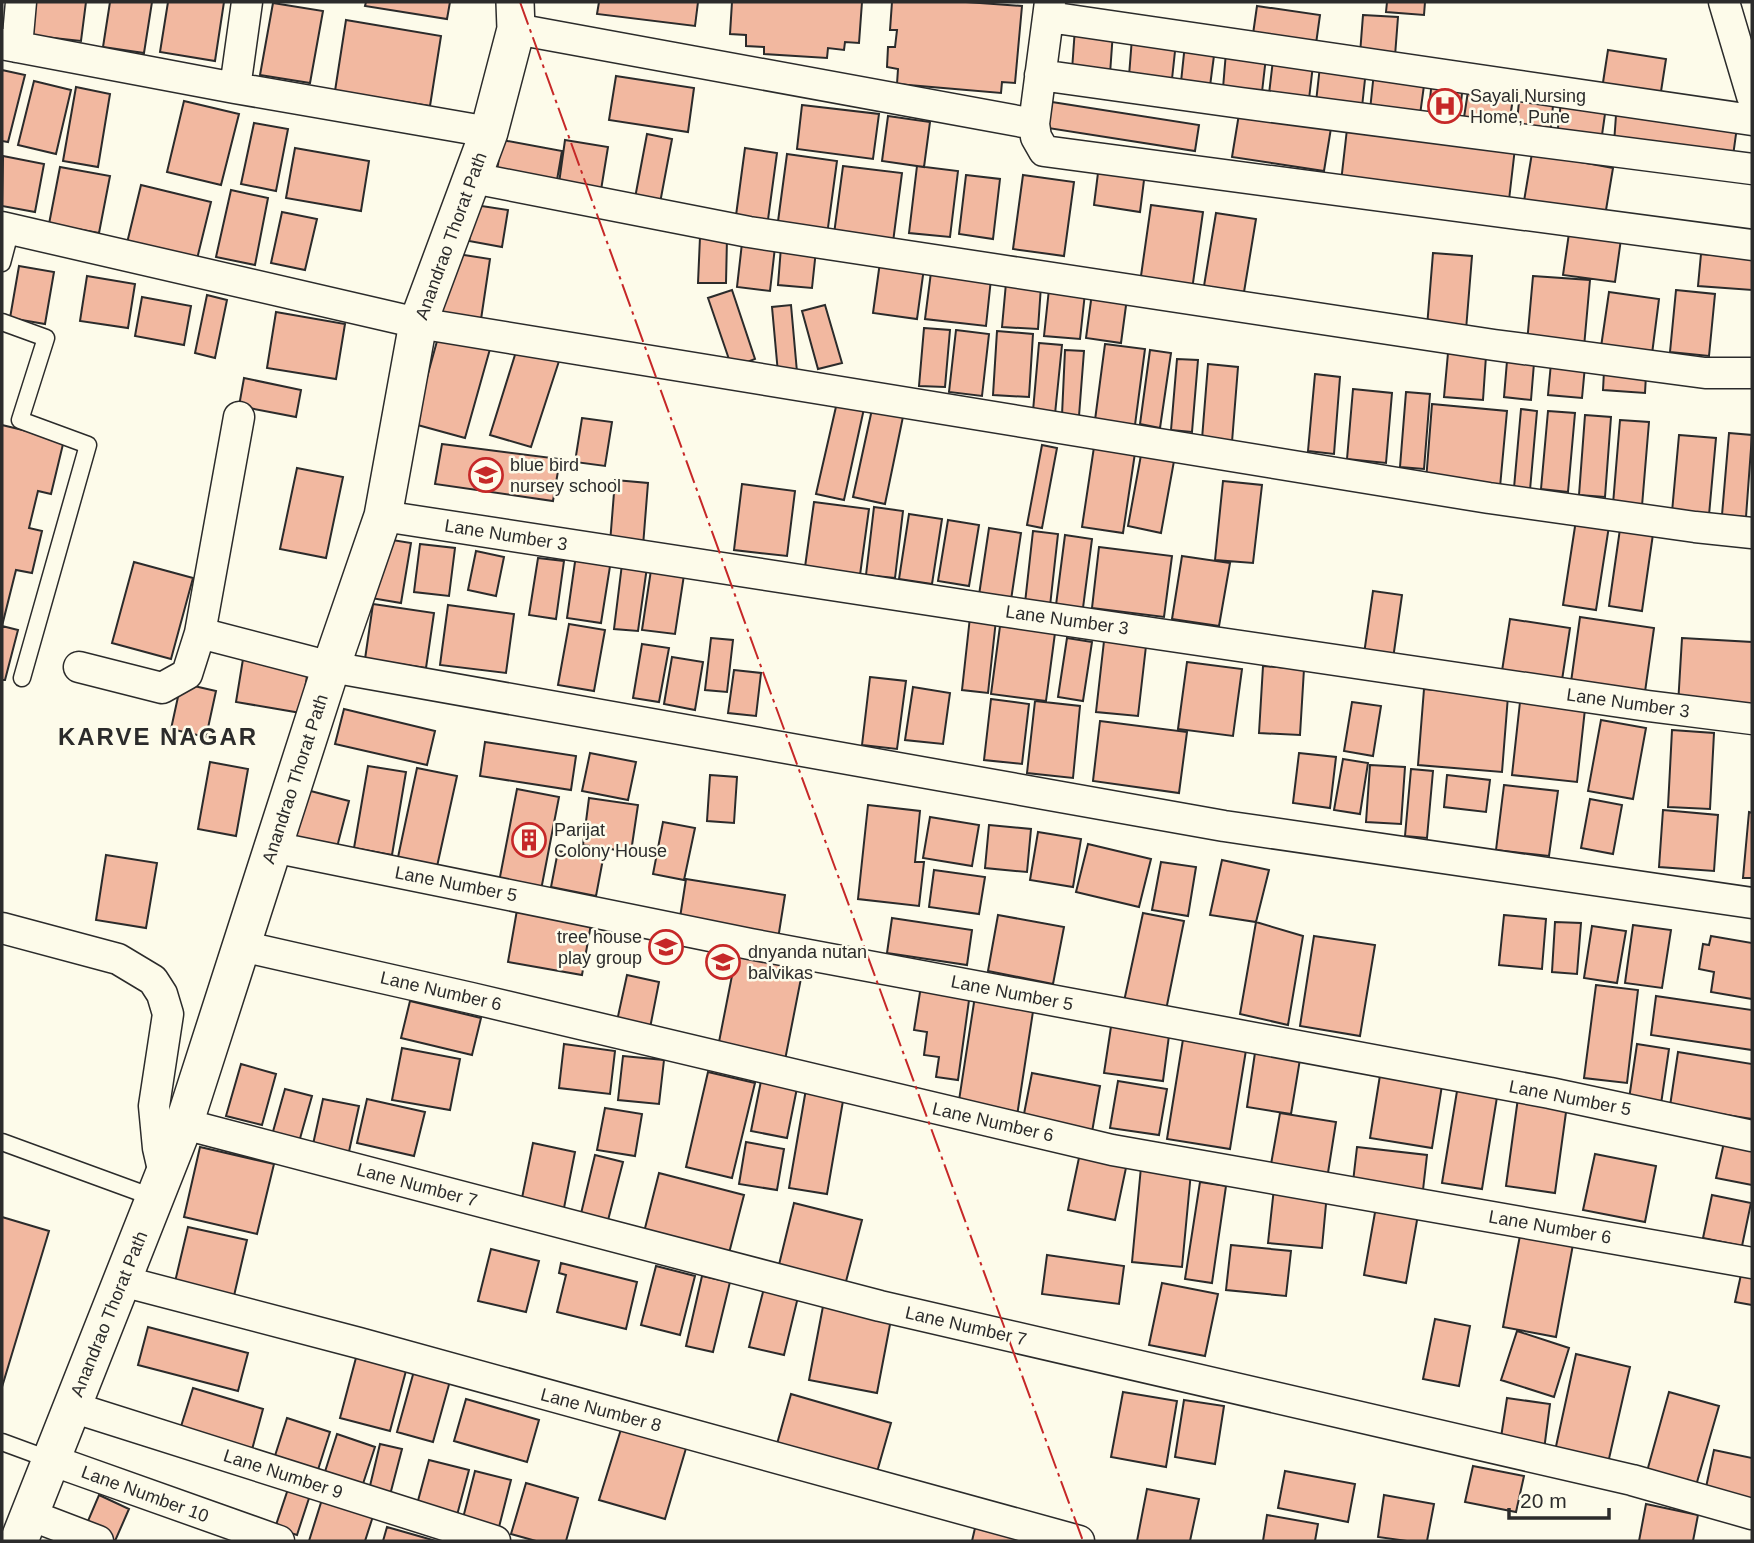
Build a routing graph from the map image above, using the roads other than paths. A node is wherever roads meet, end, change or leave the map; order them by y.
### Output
1 (21, 2) edge
2 (247, 2) edge
3 (1724, 2) edge
4 (1049, 9) edge
5 (515, 15) edge
6 (9, 46) edge
7 (1040, 75) junction
8 (235, 88) junction
9 (1752, 96) edge
10 (1752, 120) edge
11 (1034, 124) junction
12 (489, 132) junction
13 (1752, 169) edge
14 (472, 178) junction
15 (6, 228) edge
16 (1752, 245) edge
17 (2, 263) edge
18 (2, 322) edge
19 (418, 323) junction
20 (1752, 373) edge
21 (239, 417) dead end
22 (383, 516) junction
23 (1752, 533) edge
24 (200, 633) junction
25 (79, 667) dead end
26 (331, 667) junction
27 (22, 678) dead end
28 (1752, 719) edge
29 (273, 848) junction
30 (1752, 903) edge
31 (2, 928) edge
32 (241, 946) junction
33 (184, 1124) junction
34 (1752, 1136) edge
35 (2, 1142) edge
36 (160, 1186) junction
37 (1752, 1263) edge
38 (122, 1280) junction
39 (72, 1407) junction
40 (2, 1442) edge
41 (51, 1460) junction
42 (1752, 1514) edge
43 (24, 1528) edge
44 (98, 1541) edge
45 (279, 1541) edge
46 (495, 1541) edge
47 (1079, 1541) edge

1 - 6 street
2 - 8 street
3 - 9 street
4 - 7 street
4 - 10 street
5 - 11 street
5 - 12 street, Anandrao Thorat Path
6 - 8 street
7 - 11 street
7 - 13 street
8 - 12 street
11 - 16 street
12 - 14 street, Anandrao Thorat Path
14 - 19 street, Anandrao Thorat Path
14 - 20 street
15 - 17 lane
15 - 19 street
18 - 27 lane
19 - 22 street, Anandrao Thorat Path
19 - 23 street
21 - 24 street
22 - 26 street, Anandrao Thorat Path
22 - 28 street, Lane Number 3
24 - 25 street
24 - 26 street
26 - 29 street, Anandrao Thorat Path
26 - 30 street
29 - 32 street, Anandrao Thorat Path
29 - 34 street, Lane Number 5
31 - 36 street
32 - 33 street, Anandrao Thorat Path
32 - 37 street, Lane Number 6
33 - 36 street, Anandrao Thorat Path
33 - 42 street, Lane Number 7
35 - 36 lane
36 - 38 street, Anandrao Thorat Path
38 - 39 street, Anandrao Thorat Path
38 - 47 street, Lane Number 8
39 - 41 street, Anandrao Thorat Path
39 - 46 street, Lane Number 9
40 - 41 lane
41 - 43 street, Anandrao Thorat Path
41 - 45 street, Lane Number 10
43 - 44 street

